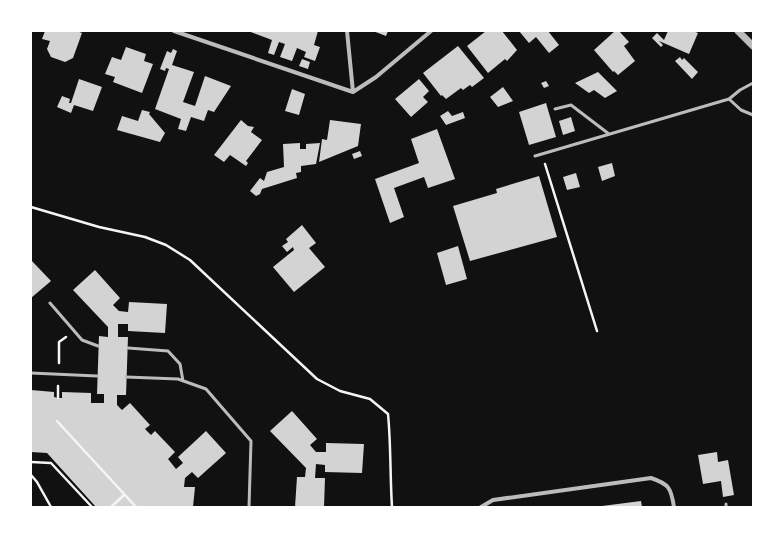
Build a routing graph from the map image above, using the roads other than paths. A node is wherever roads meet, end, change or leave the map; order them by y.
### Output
1 (174, 31) edge
2 (347, 31) edge
3 (431, 31) edge
4 (738, 31) edge
5 (753, 46) edge
6 (753, 83) edge
7 (353, 92) junction
8 (729, 99) junction
9 (555, 109) dead end
10 (753, 115) edge
11 (609, 134) junction
12 (535, 156) dead end
13 (50, 303) dead end
14 (98, 346) dead end
15 (128, 348) dead end
16 (31, 373) edge
17 (97, 376) dead end
18 (126, 377) dead end
19 (183, 381) junction
20 (249, 507) edge
21 (481, 507) edge
22 (674, 507) edge

1 - 7 street
2 - 7 street
3 - 7 street
4 - 5 street
6 - 8 lane
8 - 10 lane
8 - 11 lane
9 - 11 lane
11 - 12 lane
13 - 14 lane
15 - 19 lane
16 - 17 lane
18 - 19 lane
19 - 20 lane
21 - 22 street

